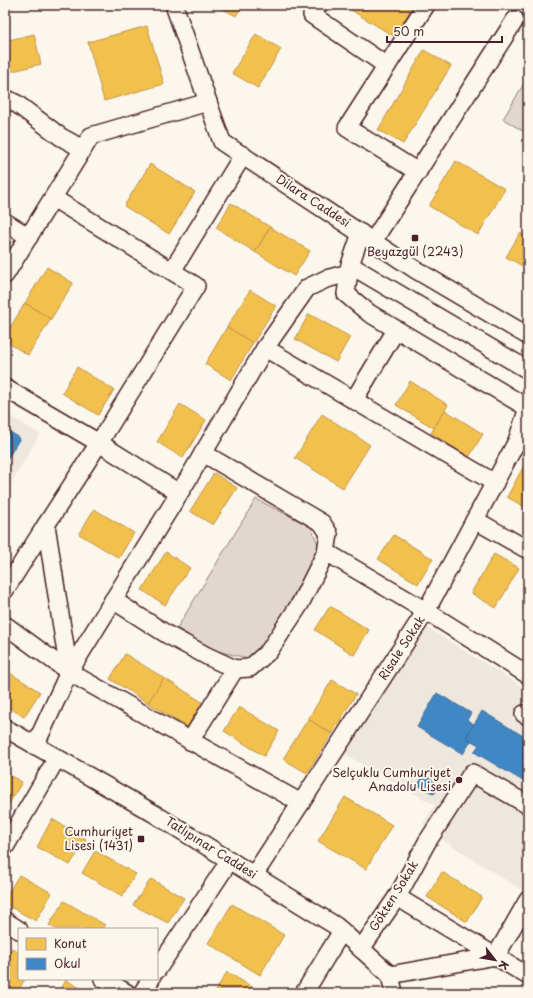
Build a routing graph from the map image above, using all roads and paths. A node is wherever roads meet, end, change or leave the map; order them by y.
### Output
1 (174, 5) edge
2 (318, 5) edge
3 (426, 5) edge
4 (515, 20) dead end
5 (387, 66) junction
6 (5, 98) edge
7 (208, 102) junction
8 (83, 149) junction
9 (243, 155) junction
10 (418, 172) junction
11 (53, 198) junction
12 (5, 222) edge
13 (29, 237) junction
14 (367, 237) junction
15 (350, 269) junction
16 (172, 271) junction
17 (5, 276) edge
18 (396, 330) junction
19 (528, 336) edge
20 (265, 348) junction
21 (528, 370) edge
22 (5, 388) edge
23 (354, 400) junction
24 (528, 408) edge
25 (99, 444) junction
26 (203, 453) junction
27 (495, 483) junction
28 (179, 493) junction
29 (475, 520) junction
30 (46, 526) junction
31 (528, 550) edge
32 (326, 552) junction
33 (5, 590) edge
34 (113, 600) junction
35 (426, 611) junction
36 (5, 625) edge
37 (235, 669) junction
38 (69, 672) junction
39 (528, 675) edge
40 (5, 728) edge
41 (190, 741) junction
42 (36, 746) junction
43 (57, 758) junction
44 (301, 803) junction
45 (528, 805) edge
46 (5, 847) edge
47 (230, 860) junction
48 (254, 875) junction
49 (396, 897) junction
50 (528, 900) edge
51 (5, 921) edge
52 (18, 929) edge
53 (342, 931) junction
54 (361, 949) junction
55 (496, 956) junction
56 (158, 968) edge
57 (390, 975) junction
58 (528, 976) edge
59 (105, 980) edge
60 (150, 980) edge
61 (127, 993) edge
62 (142, 993) edge
63 (304, 993) edge
64 (394, 993) edge

1 - 7 street, Dilara Caddesi
2 - 5 street
3 - 5 street
4 - 10 street
5 - 10 street
6 - 8 street
7 - 8 street
7 - 9 street, Dilara Caddesi
8 - 11 street
9 - 14 street, Dilara Caddesi
9 - 16 street
10 - 14 street
11 - 13 street
11 - 16 street
12 - 13 street
13 - 17 street
14 - 15 street
14 - 19 street, Dilara Caddesi
15 - 18 street
15 - 20 street
15 - 21 street
16 - 25 street
18 - 23 street
18 - 24 street
20 - 23 street
20 - 26 street
22 - 25 street
23 - 27 street
24 - 27 street, Risale Sokak
25 - 28 street
25 - 30 street
26 - 28 street
26 - 32 street
27 - 29 street, Risale Sokak
28 - 34 street
29 - 31 street
29 - 35 street, Risale Sokak
30 - 33 street
30 - 38 street
32 - 35 street
32 - 37 street
34 - 37 street
34 - 38 street
35 - 39 street
35 - 44 street, Risale Sokak
36 - 38 street
37 - 41 street
38 - 41 street
38 - 42 street
40 - 42 street, Tatlıpınar Caddesi
41 - 44 street
42 - 43 street, Tatlıpınar Caddesi
43 - 46 street
43 - 47 street, Tatlıpınar Caddesi
44 - 48 street, Risale Sokak
45 - 49 street, Gökten Sokak
47 - 48 street, Tatlıpınar Caddesi
47 - 56 street
48 - 53 street, Tatlıpınar Caddesi
49 - 54 street, Gökten Sokak
49 - 55 street
50 - 55 street
51 - 52 street
53 - 54 street, Tatlıpınar Caddesi
53 - 63 street
54 - 57 street, Tatlıpınar Caddesi
55 - 57 street
55 - 58 street
57 - 64 street
59 - 61 street
60 - 62 street

